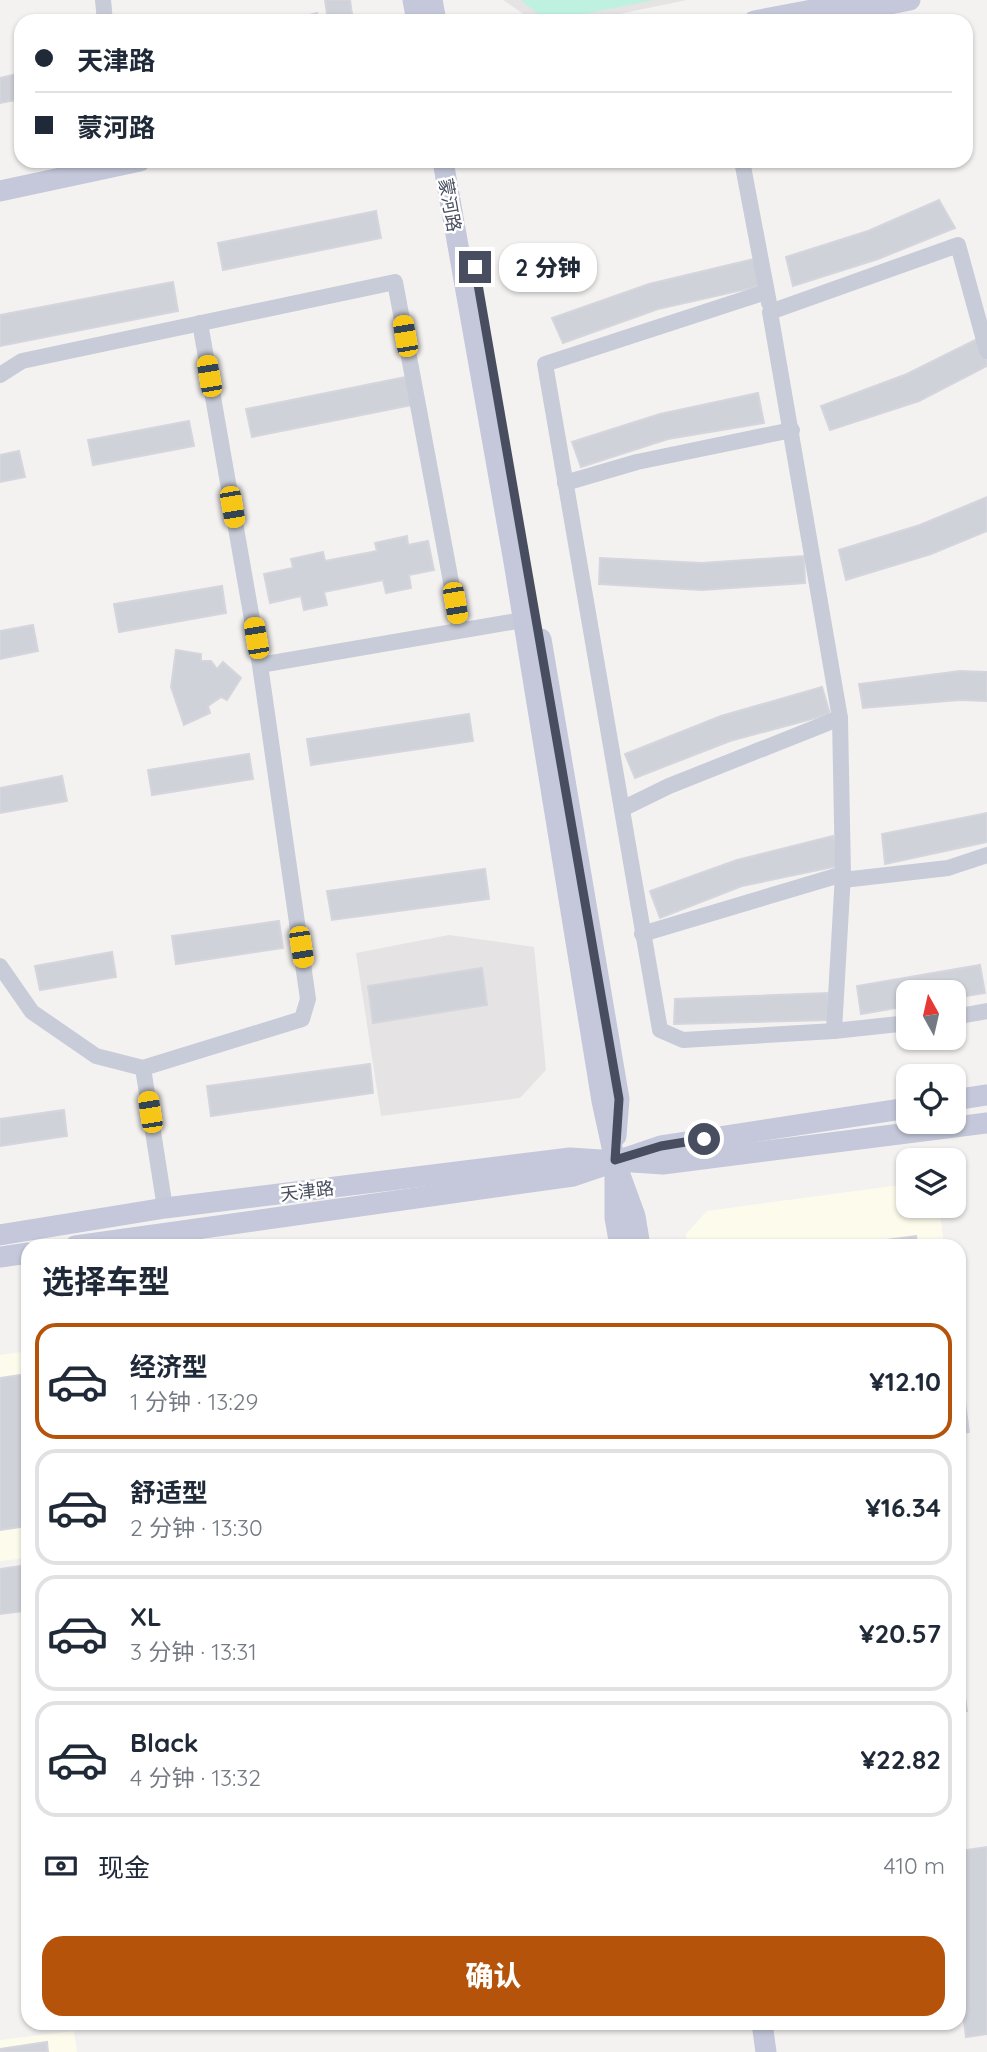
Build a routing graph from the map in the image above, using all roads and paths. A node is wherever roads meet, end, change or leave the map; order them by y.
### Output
1 (865, 0) edge
2 (910, 0) edge
3 (791, 14) edge
4 (842, 14) edge
5 (70, 168) edge
6 (107, 168) edge
7 (444, 168) edge
8 (458, 168) edge
9 (743, 168) edge
10 (0, 183) edge
11 (0, 191) edge
12 (766, 292) junction
13 (770, 312) junction
14 (200, 323) junction
15 (987, 351) edge
16 (0, 375) edge
17 (792, 430) junction
18 (565, 483) junction
19 (523, 620) junction
20 (460, 630) junction
21 (260, 664) junction
22 (840, 718) junction
23 (622, 808) junction
24 (987, 855) edge
25 (843, 877) junction
26 (642, 934) junction
27 (0, 966) edge
28 (987, 1011) edge
29 (966, 1015) edge
30 (896, 1024) edge
31 (834, 1031) junction
32 (143, 1069) junction
33 (987, 1095) edge
34 (966, 1098) edge
35 (896, 1110) edge
36 (987, 1122) edge
37 (615, 1160) junction
38 (164, 1208) junction
39 (0, 1236) edge
40 (125, 1239) edge
41 (619, 1239) edge
42 (639, 1239) edge
43 (21, 1254) edge
44 (0, 1257) edge
45 (749, 2030) edge
46 (763, 2030) edge
47 (751, 2052) edge
48 (766, 2052) edge

1 - 3 street
2 - 4 street
5 - 10 street
6 - 11 street
7 - 19 street, 蒙河路
8 - 37 street, 蒙河路
9 - 12 street
12 - 13 street
12 - 18 street
13 - 15 street
13 - 17 street
14 - 16 street
14 - 20 street
14 - 21 street
17 - 18 street
17 - 22 street
18 - 23 street
19 - 20 street
19 - 37 street, 蒙河路
20 - 21 street
21 - 32 street
22 - 23 street
22 - 25 street
23 - 26 street
24 - 25 street
25 - 26 street
25 - 31 street
26 - 31 street
27 - 32 street
28 - 29 street
30 - 31 street
32 - 38 street
33 - 34 street
35 - 37 street, 天津路
36 - 37 street, 天津路
37 - 38 street, 天津路
37 - 40 street, 天津路
37 - 41 street, 蒙河路
37 - 42 street, 蒙河路
38 - 39 street, 天津路
43 - 44 street
45 - 47 street
46 - 48 street

